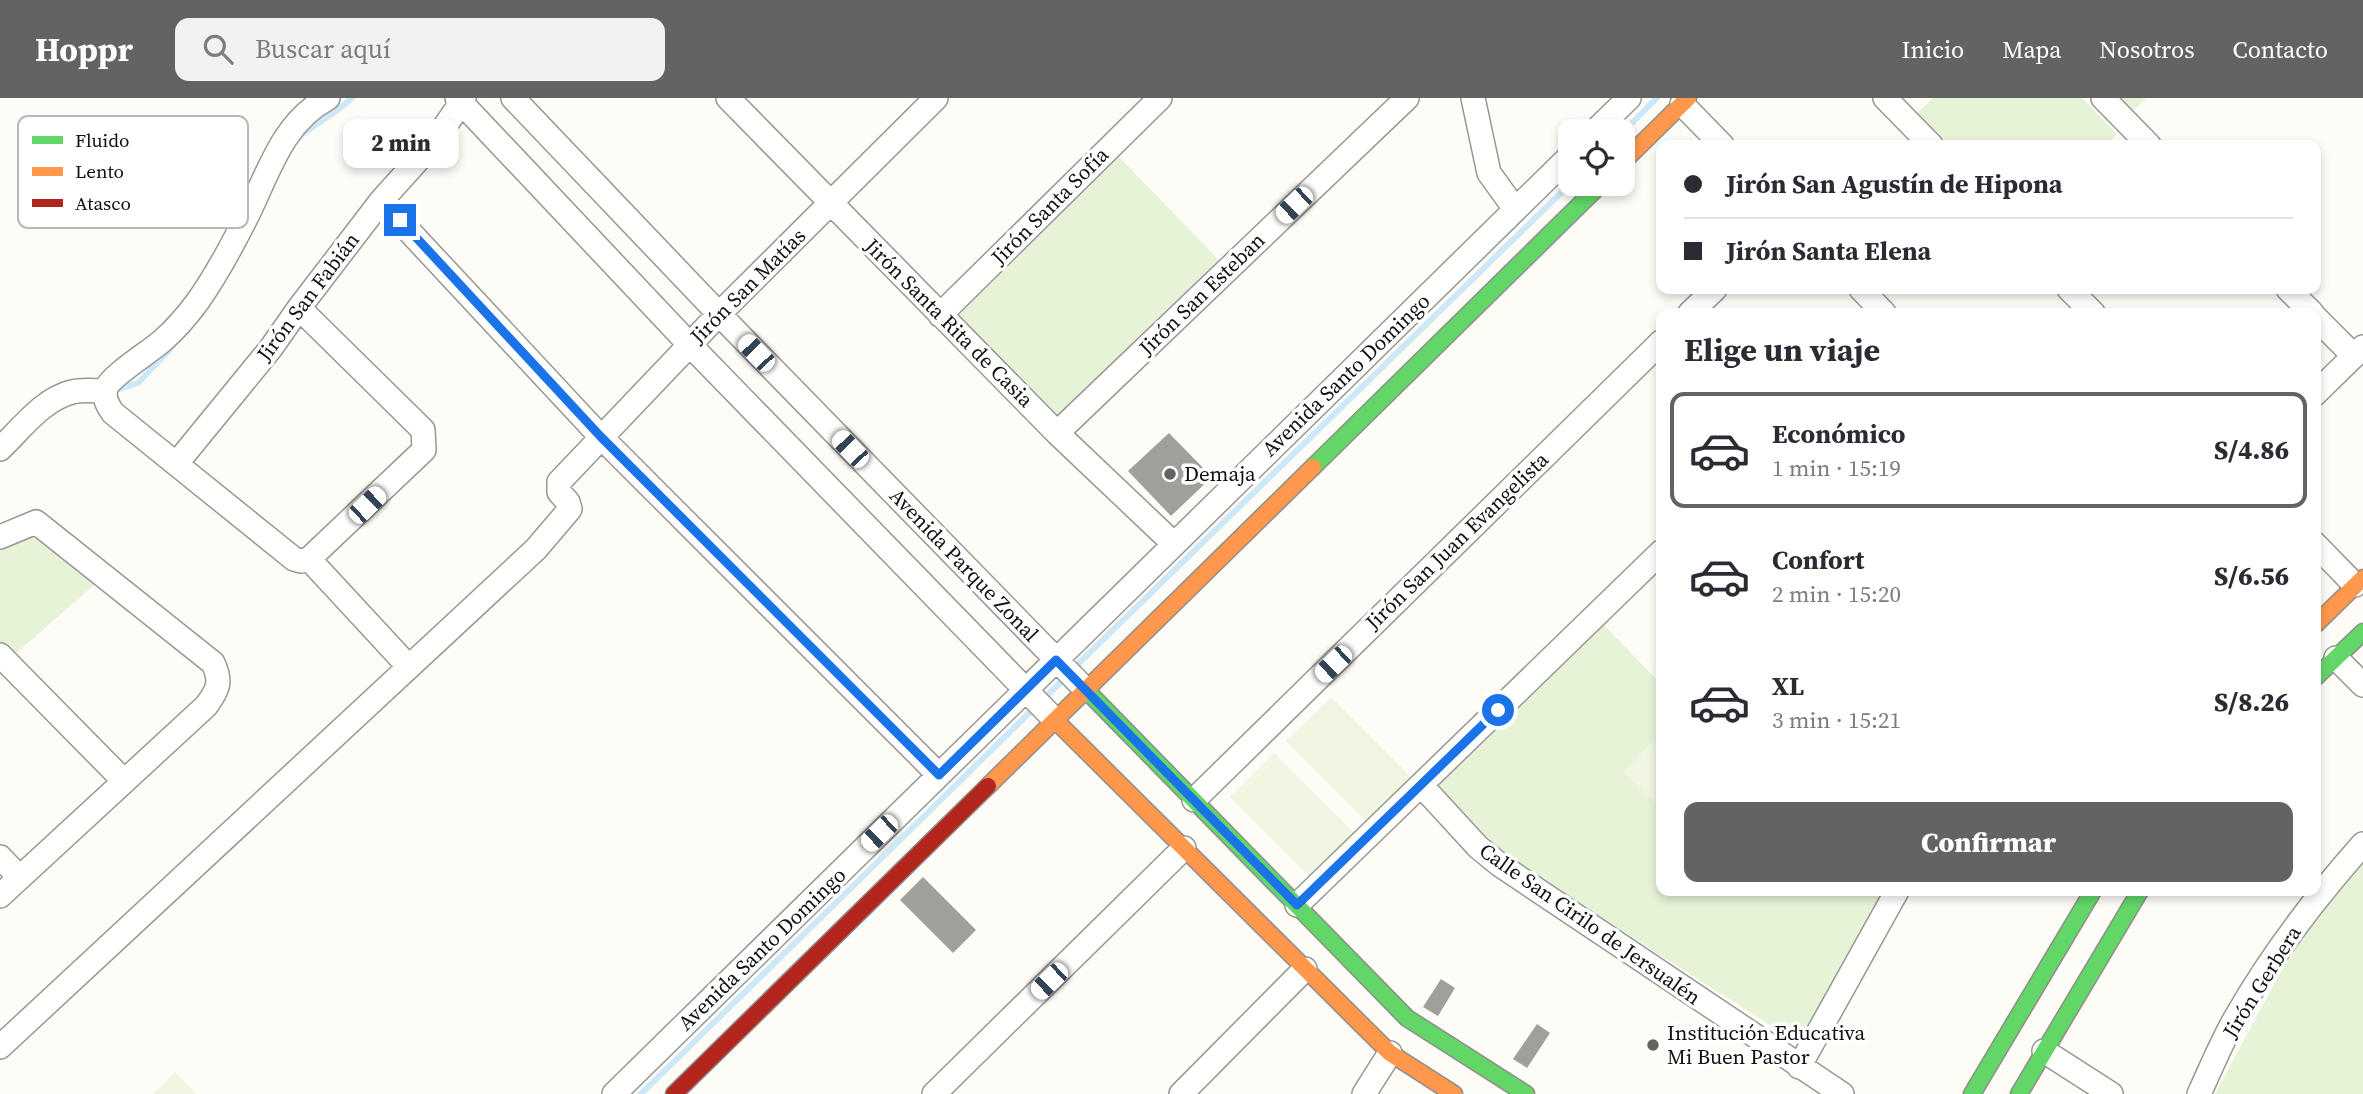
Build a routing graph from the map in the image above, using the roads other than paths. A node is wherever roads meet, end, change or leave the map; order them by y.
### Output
1 (328, 98) edge
2 (513, 98) edge
3 (728, 98) edge
4 (936, 98) edge
5 (1160, 98) edge
6 (1472, 98) edge
7 (1629, 98) edge
8 (1885, 98) edge
9 (2103, 98) edge
10 (461, 99) edge
11 (1685, 101) edge
12 (1393, 102) edge
13 (1607, 119) edge
14 (1718, 140) edge
15 (1926, 140) edge
16 (2144, 140) edge
17 (1635, 150) edge
18 (1558, 168) edge
19 (1589, 196) edge
20 (381, 201) junction
21 (830, 203) junction
22 (1515, 209) junction
23 (248, 212) edge
24 (240, 228) edge
25 (1709, 294) edge
26 (1866, 294) edge
27 (2074, 294) edge
28 (2293, 294) edge
29 (299, 308) junction
30 (1695, 308) edge
31 (1879, 308) edge
32 (2088, 308) edge
33 (2307, 308) edge
34 (719, 314) junction
35 (940, 315) junction
36 (2321, 321) edge
37 (690, 345) junction
38 (1656, 347) edge
39 (2358, 352) edge
40 (2321, 388) edge
41 (105, 391) junction
42 (1057, 433) junction
43 (601, 437) junction
44 (0, 449) edge
45 (177, 463) junction
46 (0, 537) edge
47 (1174, 544) junction
48 (2321, 549) edge
49 (1656, 558) edge
50 (309, 559) junction
51 (2359, 582) edge
52 (2321, 619) edge
53 (2363, 632) edge
54 (0, 655) edge
55 (2336, 658) junction
56 (1056, 660) junction
57 (409, 667) junction
58 (2321, 672) edge
59 (2363, 685) edge
60 (1025, 690) junction
61 (1086, 690) junction
62 (1055, 720) junction
63 (939, 775) junction
64 (124, 781) junction
65 (1421, 785) junction
66 (1194, 800) junction
67 (2363, 844) edge
68 (1184, 848) junction
69 (0, 857) edge
70 (19, 877) junction
71 (0, 895) edge
72 (2321, 895) edge
73 (1894, 896) edge
74 (2090, 896) edge
75 (2137, 896) edge
76 (2320, 896) edge
77 (1297, 905) junction
78 (1305, 969) junction
79 (4, 1035) edge
80 (2044, 1051) junction
81 (1390, 1053) junction
82 (1799, 1067) junction
83 (614, 1094) edge
84 (674, 1094) edge
85 (934, 1094) edge
86 (1181, 1094) edge
87 (1364, 1094) edge
88 (1454, 1094) edge
89 (1526, 1094) edge
90 (1842, 1094) edge
91 (1972, 1094) edge
92 (2019, 1094) edge
93 (2111, 1094) edge
94 (2199, 1094) edge

1 - 23 street
2 - 34 street, Avenida Parque Zonal
3 - 21 street, Jirón Santa Rita de Casia
4 - 21 street, Jirón San Matías
5 - 35 street, Jirón Santa Sofía
6 - 22 street
7 - 13 street
8 - 15 street
9 - 16 street
10 - 20 street, Jirón San Fabián
10 - 37 street, Avenida Parque Zonal
11 - 14 street
11 - 17 main road
12 - 42 street, Jirón San Esteban
18 - 22 street, Avenida Santo Domingo
19 - 61 main road, Avenida Santo Domingo
20 - 29 street, Jirón San Fabián
20 - 43 street
21 - 34 street, Jirón San Matías
21 - 35 street, Jirón Santa Rita de Casia
22 - 47 street, Avenida Santo Domingo
24 - 41 street
25 - 30 street
26 - 31 street
27 - 32 street
28 - 33 street
29 - 45 street, Jirón San Fabián
29 - 50 street
34 - 37 street, Jirón San Matías
34 - 56 street, Avenida Parque Zonal
35 - 42 street, Jirón Santa Rita de Casia
36 - 39 street
37 - 43 street, Jirón San Matías
37 - 60 street, Avenida Parque Zonal
38 - 66 street, Jirón San Juan Evangelista
39 - 40 street
41 - 44 street
41 - 45 street
42 - 47 street, Jirón Santa Rita de Casia
43 - 57 street, Jirón San Matías
43 - 63 street
45 - 50 street
46 - 64 street
47 - 56 street, Avenida Santo Domingo
48 - 51 street
49 - 65 street
50 - 57 street
51 - 52 main road
53 - 55 main road
54 - 64 street
55 - 58 main road
55 - 59 street
56 - 60 street, Avenida Santo Domingo
56 - 61 street, Avenida Parque Zonal
57 - 79 street
60 - 62 street, Avenida Parque Zonal
60 - 63 street, Avenida Santo Domingo
61 - 62 main road, Avenida Santo Domingo
61 - 66 main road, Avenida Parque Zonal
62 - 68 main road, Avenida Parque Zonal
62 - 84 main road, Avenida Santo Domingo
63 - 83 street, Avenida Santo Domingo
64 - 70 street
65 - 77 street
65 - 82 street, Calle San Cirilo de Jersualén
66 - 77 main road, Avenida Parque Zonal
67 - 72 street, Jirón Gerbera
68 - 78 main road, Avenida Parque Zonal
68 - 85 street
69 - 70 street
70 - 71 street
73 - 82 street
74 - 91 main road
75 - 80 main road
76 - 94 street, Jirón Gerbera
77 - 89 main road, Avenida Parque Zonal
78 - 81 main road, Avenida Parque Zonal
78 - 86 street
80 - 92 main road
80 - 93 street
81 - 87 street
81 - 88 main road, Avenida Parque Zonal
82 - 90 street, Calle San Cirilo de Jersualén

